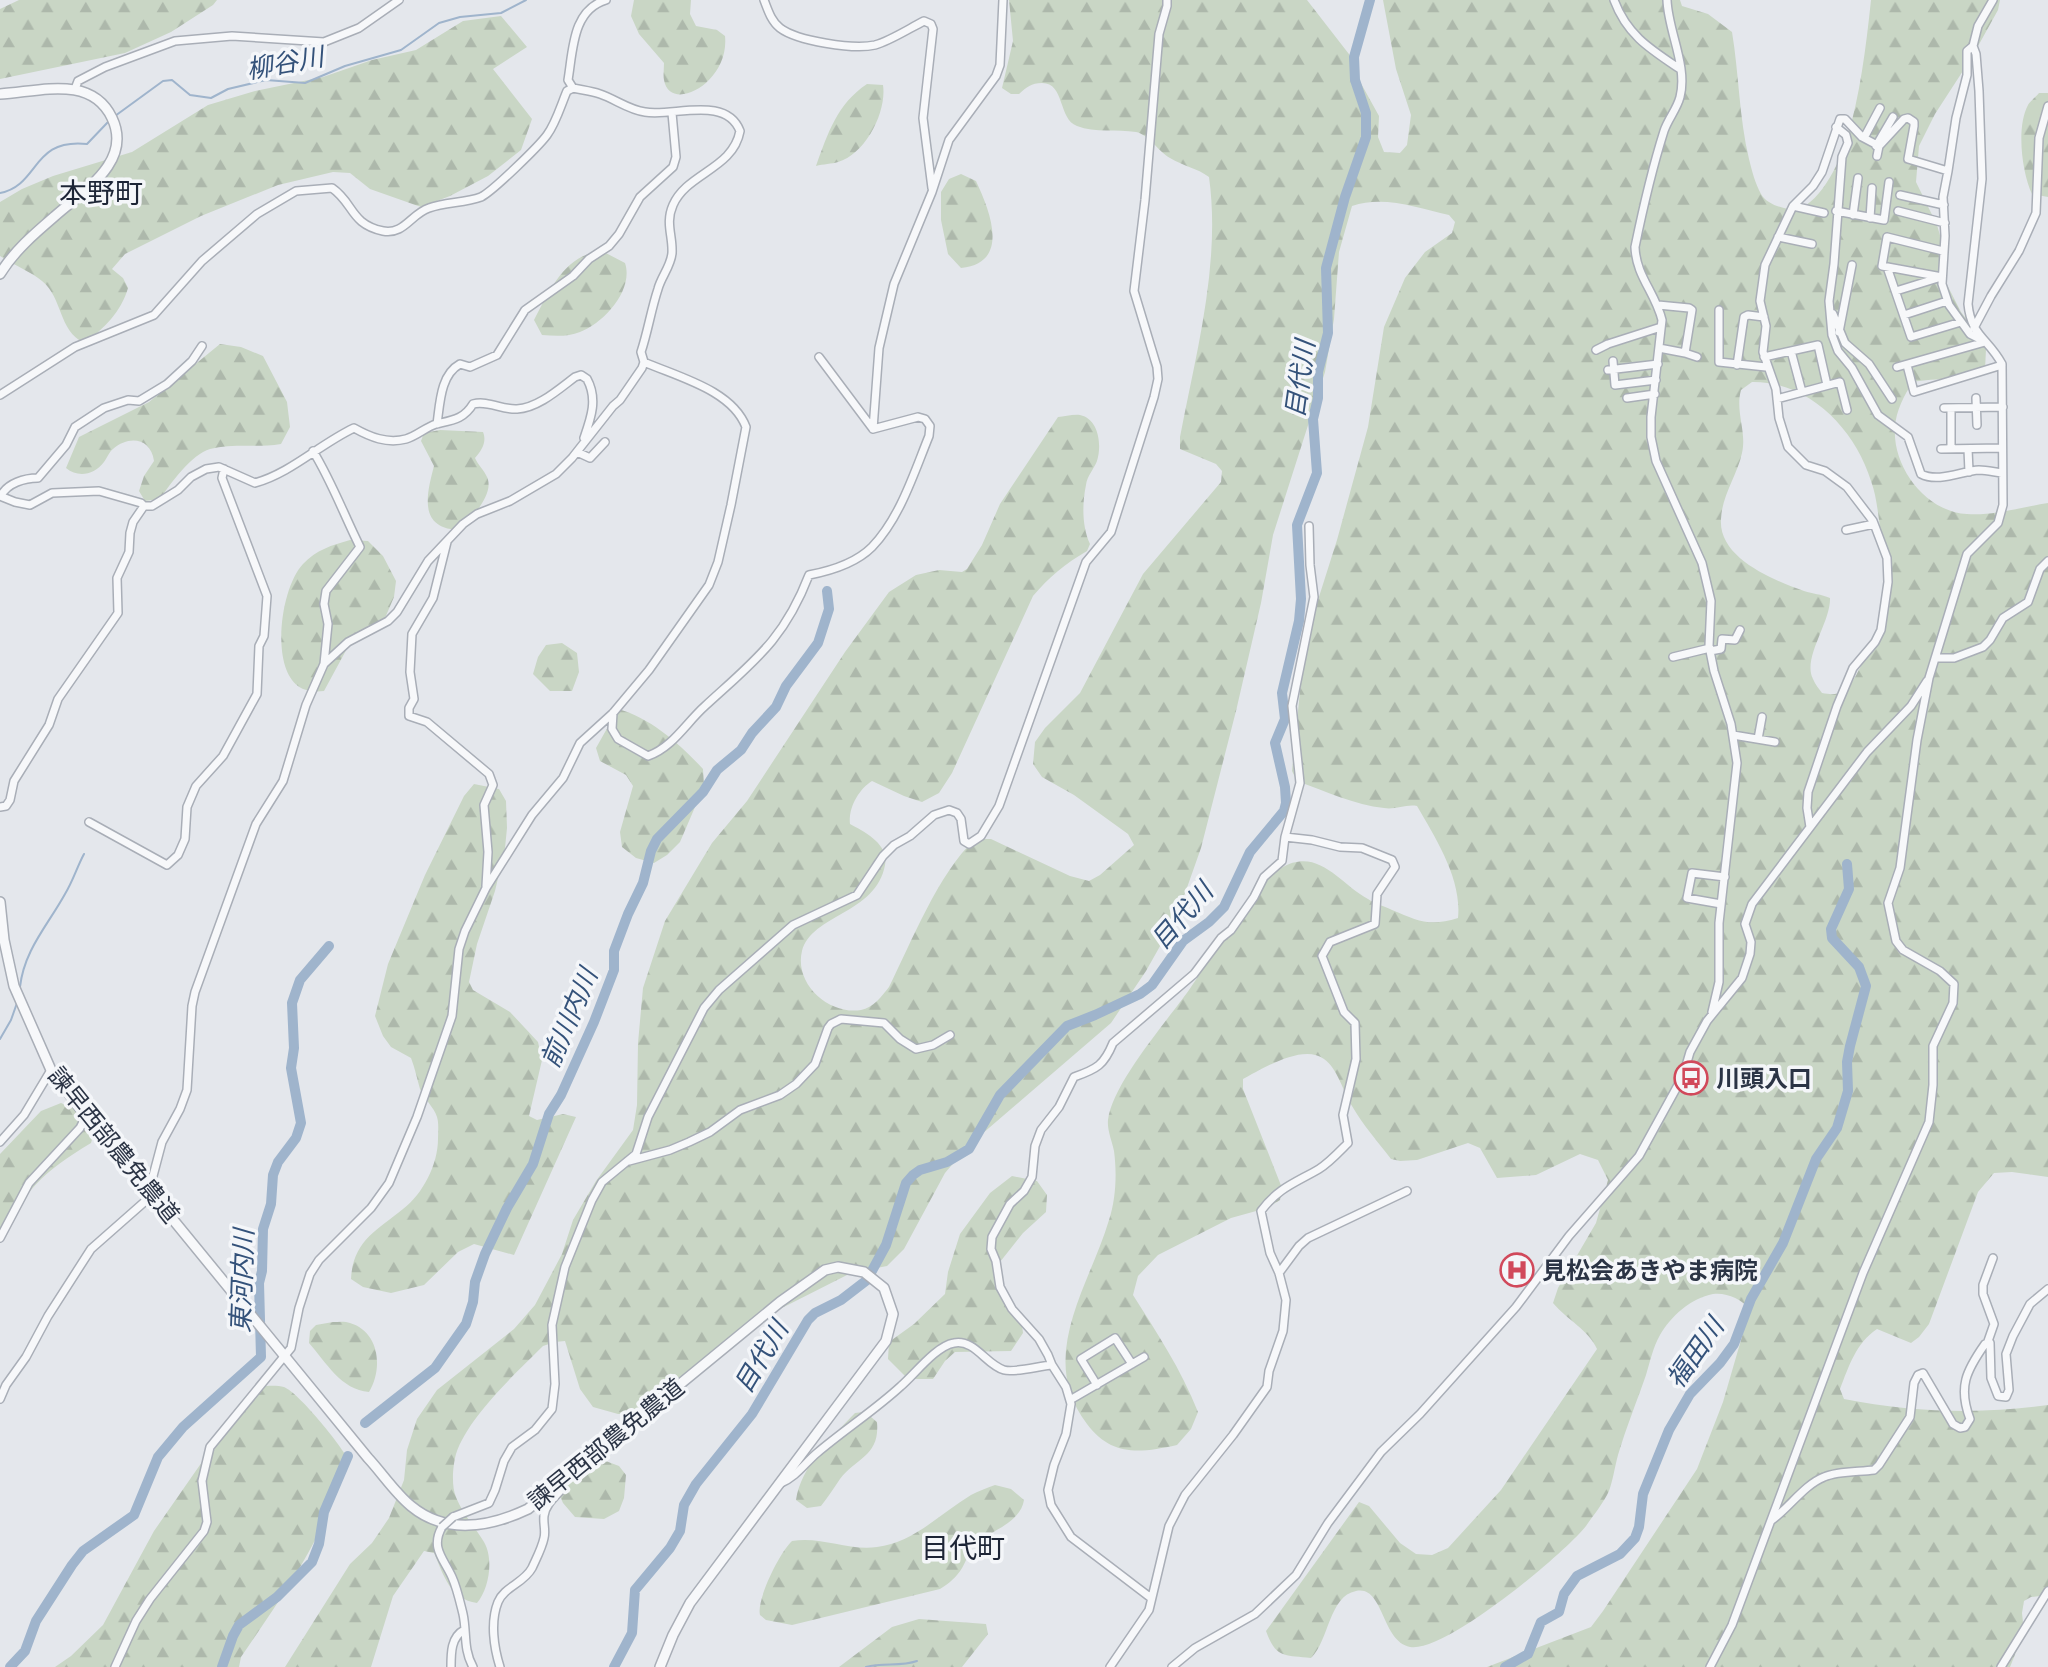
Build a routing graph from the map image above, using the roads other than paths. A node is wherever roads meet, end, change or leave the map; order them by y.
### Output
1 (399, 0) edge
2 (606, 0) edge
3 (764, 0) edge
4 (1003, 0) edge
5 (1167, 0) edge
6 (1614, 0) edge
7 (1667, 0) edge
8 (1993, 0) edge
9 (1973, 46) junction
10 (1680, 69) junction
11 (573, 88) junction
12 (75, 89) junction
13 (0, 94) edge
14 (2048, 106) edge
15 (1880, 108) dead end
16 (671, 113) junction
17 (1892, 117) dead end
18 (1836, 127) junction
19 (1864, 138) junction
20 (1878, 146) junction
21 (1877, 156) dead end
22 (1948, 171) junction
23 (1858, 178) dead end
24 (1889, 182) dead end
25 (1872, 188) dead end
26 (932, 192) junction
27 (1900, 195) dead end
28 (1944, 205) junction
29 (1793, 206) junction
30 (1836, 211) junction
31 (1898, 211) dead end
32 (1824, 213) dead end
33 (1853, 215) junction
34 (1870, 218) junction
35 (1945, 223) junction
36 (1778, 237) junction
37 (1812, 244) dead end
38 (1943, 251) junction
39 (1852, 265) dead end
40 (1887, 267) junction
41 (0, 274) edge
42 (1942, 277) junction
43 (1896, 291) junction
44 (1948, 301) junction
45 (1658, 305) junction
46 (1720, 310) dead end
47 (1831, 310) junction
48 (1904, 315) junction
49 (1764, 317) junction
50 (1961, 322) junction
51 (1661, 327) junction
52 (1974, 328) junction
53 (1842, 331) junction
54 (1984, 341) junction
55 (1835, 342) junction
56 (202, 346) dead end
57 (1659, 348) junction
58 (1596, 350) dead end
59 (1791, 351) junction
60 (1685, 353) junction
61 (1697, 356) dead end
62 (1764, 356) junction
63 (818, 357) dead end
64 (644, 362) junction
65 (1613, 362) dead end
66 (1658, 364) junction
67 (1737, 365) junction
68 (1907, 365) junction
69 (2002, 365) junction
70 (1766, 367) junction
71 (1897, 368) dead end
72 (1611, 370) junction
73 (1656, 380) junction
74 (1828, 386) junction
75 (1802, 392) junction
76 (1655, 394) junction
77 (0, 395) edge
78 (1627, 398) dead end
79 (1976, 398) dead end
80 (1892, 399) dead end
81 (1777, 400) junction
82 (1976, 407) junction
83 (2003, 407) junction
84 (1847, 410) dead end
85 (437, 424) junction
86 (1976, 425) dead end
87 (873, 429) junction
88 (605, 442) dead end
89 (2002, 448) junction
90 (579, 449) junction
91 (1941, 449) dead end
92 (1951, 449) junction
93 (1968, 449) junction
94 (313, 451) junction
95 (224, 469) junction
96 (1969, 472) junction
97 (2002, 473) junction
98 (0, 496) edge
99 (144, 506) junction
100 (1874, 524) junction
101 (1309, 526) dead end
102 (1846, 530) dead end
103 (447, 541) junction
104 (2048, 561) edge
105 (1740, 630) dead end
106 (1710, 650) junction
107 (1673, 657) dead end
108 (1936, 658) junction
109 (324, 664) junction
110 (1929, 678) junction
111 (613, 713) junction
112 (1762, 718) dead end
113 (1733, 735) junction
114 (1758, 739) junction
115 (1775, 742) dead end
116 (0, 807) edge
117 (89, 822) dead end
118 (1810, 827) junction
119 (1285, 837) junction
120 (1725, 877) junction
121 (486, 888) junction
122 (0, 902) edge
123 (1721, 904) junction
124 (0, 913) edge
125 (1712, 1013) junction
126 (950, 1035) dead end
127 (51, 1070) junction
128 (86, 1116) junction
129 (0, 1142) edge
130 (625, 1162) junction
131 (149, 1191) junction
132 (1407, 1191) dead end
133 (0, 1238) edge
134 (1993, 1258) dead end
135 (1279, 1273) junction
136 (2048, 1289) edge
137 (1987, 1344) junction
138 (285, 1356) junction
139 (1144, 1357) dead end
140 (1132, 1364) junction
141 (1052, 1365) junction
142 (1097, 1385) junction
143 (0, 1399) edge
144 (1070, 1400) junction
145 (562, 1481) junction
146 (779, 1484) junction
147 (1772, 1520) junction
148 (2048, 1591) edge
149 (1151, 1598) junction
150 (464, 1630) junction
151 (115, 1667) edge
152 (452, 1667) edge
153 (473, 1667) edge
154 (501, 1667) edge
155 (660, 1667) edge
156 (1110, 1667) edge
157 (1172, 1667) edge
158 (1710, 1667) edge
159 (2001, 1667) edge

1 - 12 street
2 - 11 street
3 - 26 street
4 - 26 street
5 - 130 street
6 - 10 street
7 - 10 street
8 - 9 street
9 - 22 street
9 - 52 street
10 - 45 street
11 - 16 street
11 - 77 street
12 - 13 street
12 - 41 street
14 - 52 street
15 - 19 street
16 - 64 street
16 - 85 street
17 - 20 street
18 - 19 street
18 - 29 street
18 - 30 street
19 - 20 street
20 - 21 street
20 - 22 street
22 - 28 street
23 - 33 street
24 - 34 street
25 - 34 street
26 - 87 street
27 - 28 street
28 - 35 street
29 - 32 street
29 - 36 street
30 - 33 street
30 - 47 street
31 - 35 street
33 - 34 street
35 - 38 street
36 - 37 street
36 - 49 street
38 - 40 street
38 - 42 street
39 - 53 street
40 - 42 street
40 - 43 street
42 - 43 street
42 - 44 street
43 - 48 street
44 - 48 street
44 - 50 street
45 - 51 street
45 - 60 street
46 - 67 street
47 - 53 street
47 - 55 street
48 - 50 street
49 - 62 street
49 - 67 street
50 - 54 street
51 - 57 street
51 - 58 street
52 - 54 street
53 - 55 street
53 - 80 street
54 - 68 street
54 - 69 street
55 - 96 street
56 - 98 street
57 - 60 street
57 - 66 street
59 - 62 street
59 - 74 street
59 - 75 street
60 - 61 street
62 - 70 street
63 - 87 street
64 - 90 street
64 - 111 street
65 - 72 street
66 - 72 street
66 - 73 street
67 - 70 street
68 - 69 street
68 - 71 street
69 - 83 street
70 - 81 street
72 - 73 street
73 - 76 street
74 - 75 street
74 - 84 street
75 - 81 street
76 - 78 street
76 - 106 street
79 - 82 street
81 - 100 street
82 - 83 street
82 - 86 street
82 - 92 street
83 - 89 street
85 - 90 street
85 - 94 street
87 - 111 street
88 - 90 street
89 - 93 street
89 - 97 street
90 - 103 street
91 - 92 street
92 - 93 street
93 - 96 street
94 - 95 street
94 - 109 street
95 - 99 street
95 - 117 street
96 - 97 street
97 - 108 street
98 - 99 street
99 - 116 street
100 - 102 street
100 - 118 street
101 - 119 street
103 - 109 street
103 - 121 street
104 - 108 street
105 - 106 street
106 - 107 street
106 - 113 street
108 - 110 street
109 - 131 street
110 - 118 street
110 - 147 street
111 - 121 street
112 - 114 street
113 - 114 street
113 - 120 street
114 - 115 street
118 - 125 street
119 - 135 street
119 - 141 street
120 - 123 street
120 - 123 street
121 - 138 street
122 - 124 street, 諫早西部農免農道
123 - 125 street
124 - 127 street, 諫早西部農免農道
125 - 157 street
126 - 130 street
127 - 128 street, 諫早西部農免農道
127 - 129 street
128 - 131 street, 諫早西部農免農道
128 - 133 street
130 - 150 street, bridge
131 - 138 street, 諫早西部農免農道
131 - 143 street
132 - 135 street
134 - 137 street
135 - 149 street
136 - 137 street
137 - 147 street
138 - 145 street, 諫早西部農免農道
138 - 151 street
139 - 140 street
140 - 142 street
140 - 142 street
141 - 144 street
141 - 146 street
142 - 144 street
144 - 149 street
145 - 146 street, 諫早西部農免農道
145 - 154 street
146 - 155 street, 諫早西部農免農道
147 - 158 street
148 - 159 street
149 - 156 street
150 - 152 street
150 - 153 street

